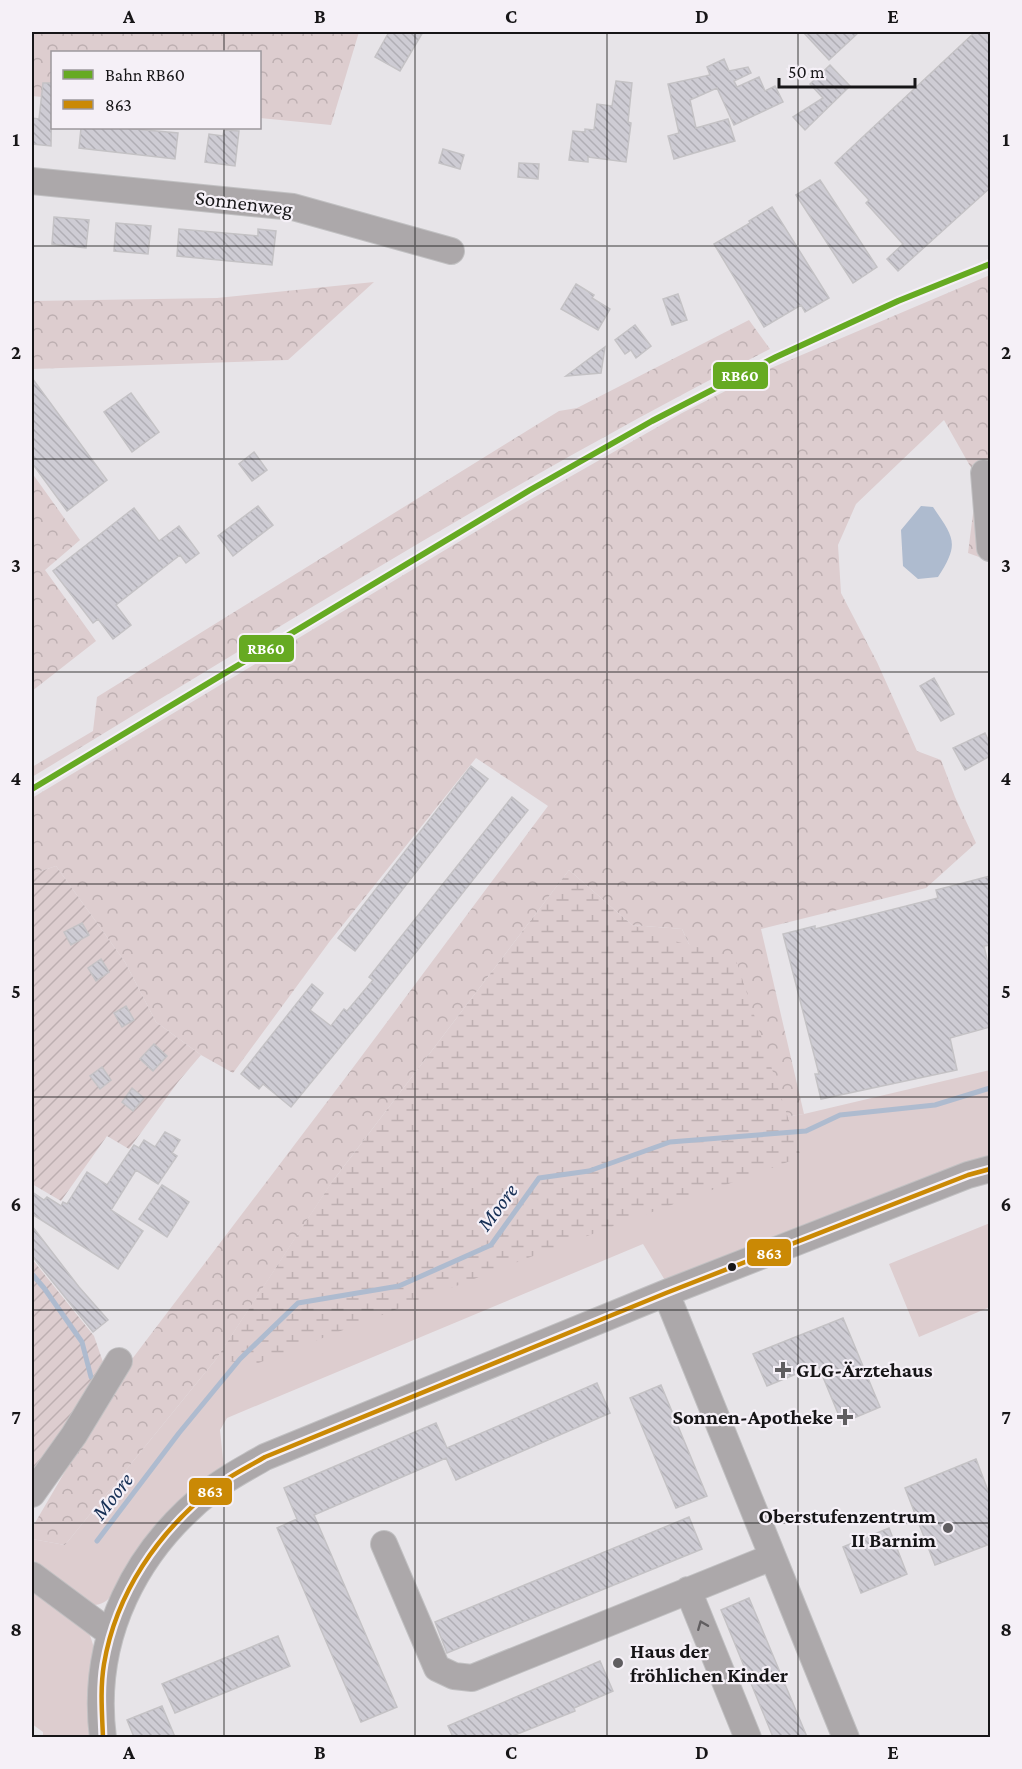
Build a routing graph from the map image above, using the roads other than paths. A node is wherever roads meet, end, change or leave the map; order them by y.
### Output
1 (32, 182) edge
2 (451, 251) dead end
3 (984, 473) dead end
4 (990, 548) edge
5 (990, 1169) edge
6 (666, 1293) junction
7 (119, 1361) dead end
8 (32, 1494) edge
9 (384, 1544) dead end
10 (772, 1557) junction
11 (32, 1575) edge
12 (688, 1590) junction
13 (110, 1633) junction
14 (104, 1737) edge
15 (748, 1737) edge
16 (846, 1737) edge

1 - 2 street, Sonnenweg
3 - 4 street
5 - 6 street
6 - 10 street
6 - 13 street
7 - 8 street
9 - 12 street
10 - 12 street
10 - 16 street
11 - 13 street
15 -> 12 street
13 - 14 street

